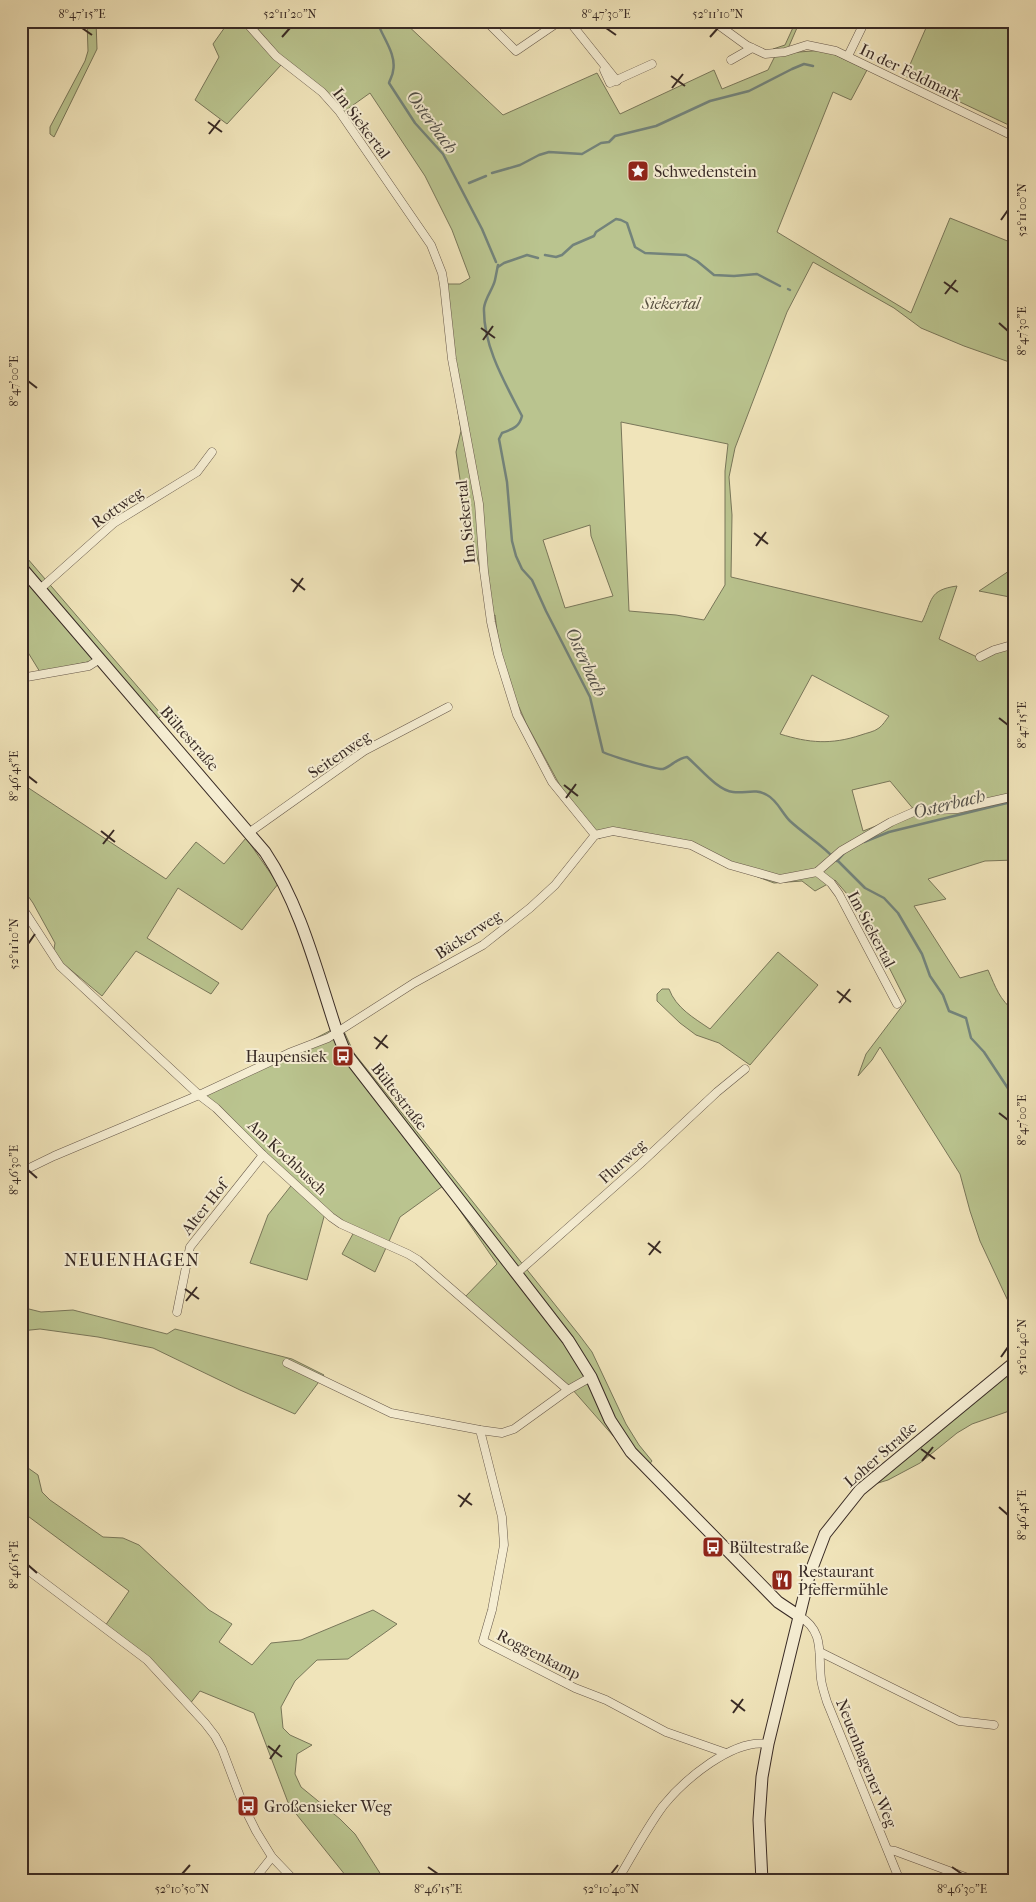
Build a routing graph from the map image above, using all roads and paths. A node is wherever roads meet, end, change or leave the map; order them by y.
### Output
1 (246, 21) edge
2 (486, 21) edge
3 (560, 21) edge
4 (569, 21) edge
5 (713, 21) edge
6 (865, 21) edge
7 (752, 48) junction
8 (848, 56) junction
9 (731, 60) dead end
10 (652, 64) dead end
11 (1015, 137) edge
12 (212, 452) dead end
13 (21, 567) edge
14 (40, 589) junction
15 (1015, 644) edge
16 (980, 657) dead end
17 (100, 659) junction
18 (21, 678) edge
19 (448, 707) dead end
20 (1015, 796) edge
21 (250, 832) junction
22 (595, 835) junction
23 (817, 872) junction
24 (21, 906) edge
25 (897, 1004) dead end
26 (337, 1032) junction
27 (745, 1069) dead end
28 (199, 1095) junction
29 (263, 1155) junction
30 (21, 1172) edge
31 (516, 1273) junction
32 (177, 1312) dead end
33 (1015, 1362) edge
34 (287, 1363) dead end
35 (591, 1377) junction
36 (568, 1390) junction
37 (480, 1430) junction
38 (21, 1565) edge
39 (799, 1616) junction
40 (820, 1652) junction
41 (994, 1725) dead end
42 (768, 1744) junction
43 (726, 1753) junction
44 (888, 1850) junction
45 (272, 1857) junction
46 (254, 1881) edge
47 (294, 1881) edge
48 (617, 1881) edge
49 (762, 1881) edge
50 (900, 1881) edge
51 (976, 1881) edge

1 - 22 street, Im Siekertal
2 - 3 street
4 - 10 street
5 - 7 street, In der Feldmark
6 - 8 street
7 - 8 street, In der Feldmark
7 - 9 street
8 - 11 street, In der Feldmark
12 - 14 street, Rottweg
13 - 14 street, Bültestraße
14 - 17 street, Bültestraße
15 - 16 street
17 - 18 street
17 - 21 street, Bültestraße
19 - 21 street, Seitenweg
20 - 23 street
21 - 26 street, Bültestraße
22 - 23 street
22 - 26 street, Bäckerweg
23 - 25 street, Im Siekertal
24 - 28 street, Am Kochbusch
26 - 28 street
26 - 31 street, Bültestraße
27 - 31 street, Flurweg
28 - 29 street, Am Kochbusch
28 - 30 street
29 - 32 street, Alter Hof
29 - 36 street, Am Kochbusch
31 - 35 street, Bültestraße
33 - 39 street, Loher Straße
34 - 37 street
35 - 36 street
35 - 39 street, Bültestraße
36 - 37 street
37 - 43 street, Roggenkamp
38 - 45 street
39 - 40 street, Neuenhagener Weg
39 - 42 street, Loher Straße
40 - 41 street
40 - 44 street, Neuenhagener Weg
42 - 43 street
42 - 49 street, Loher Straße
43 - 48 street
44 - 50 street, Neuenhagener Weg
44 - 51 street
45 - 46 street
45 - 47 street

